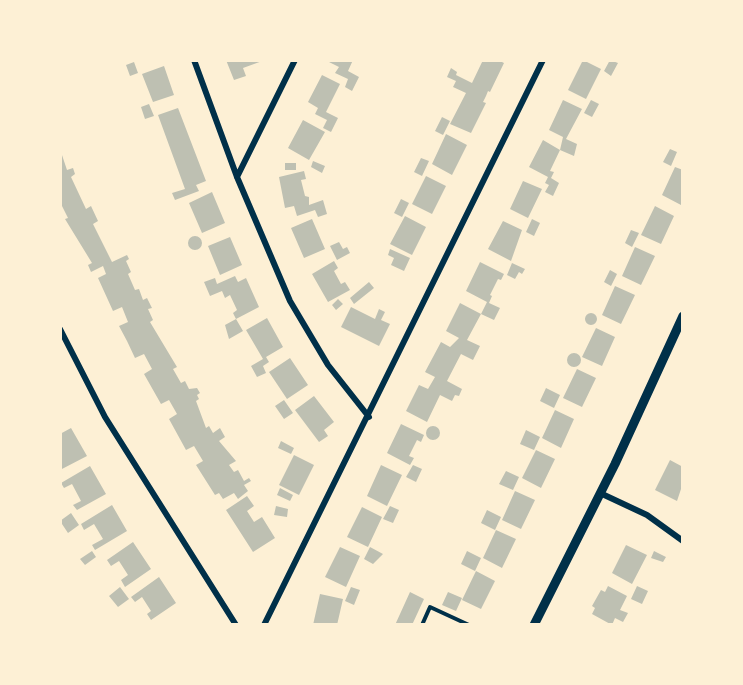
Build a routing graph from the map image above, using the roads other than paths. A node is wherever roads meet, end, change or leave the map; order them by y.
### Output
1 (194, 60) edge
2 (295, 60) edge
3 (543, 60) edge
4 (237, 177) junction
5 (683, 316) edge
6 (60, 330) edge
7 (369, 417) junction
8 (600, 493) junction
9 (683, 542) edge
10 (236, 625) edge
11 (264, 625) edge
12 (422, 625) edge
13 (468, 625) edge
14 (534, 625) edge

1 - 4 street
2 - 4 street
3 - 7 street
4 - 7 street
5 - 8 street
6 - 10 street
7 - 11 street
8 - 9 street
8 - 14 street
12 - 13 lane

